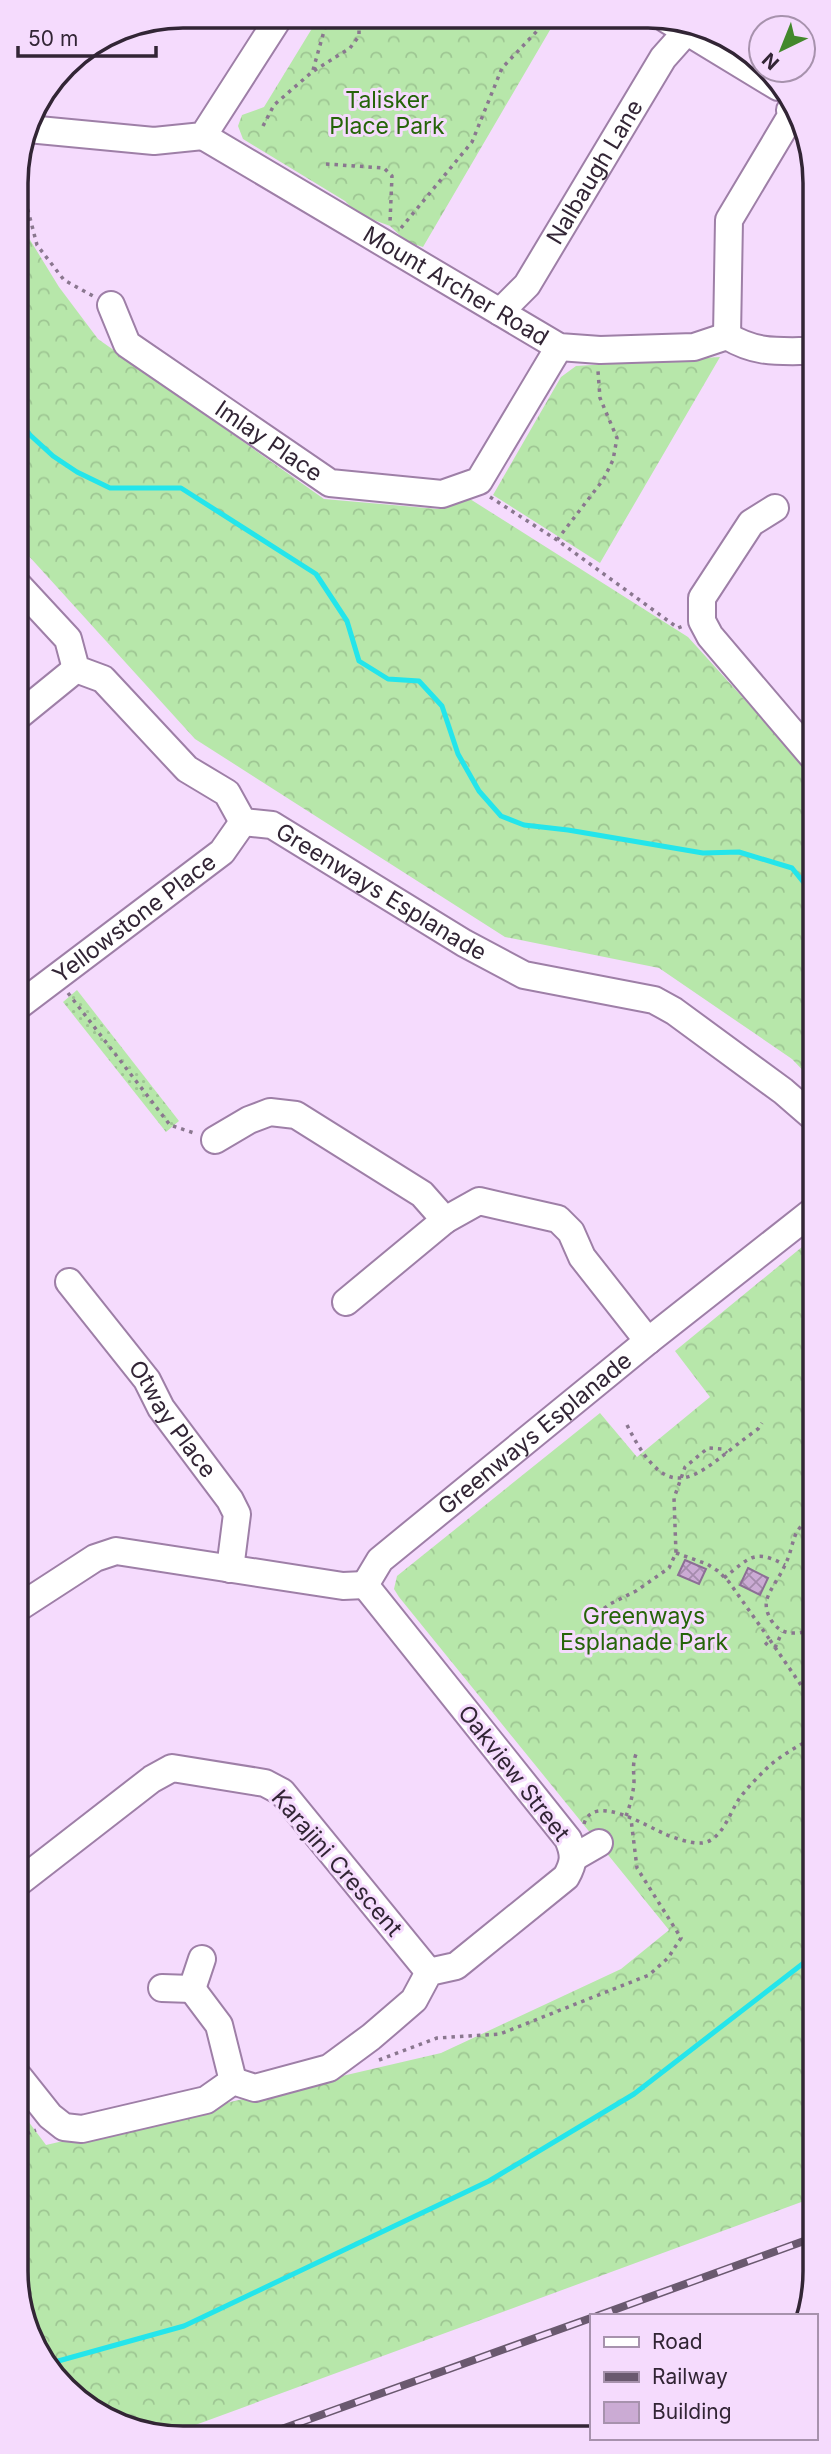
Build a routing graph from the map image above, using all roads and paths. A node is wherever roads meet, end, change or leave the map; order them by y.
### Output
1 (272, 28) edge
2 (325, 28) edge
3 (359, 28) edge
4 (537, 28) edge
5 (675, 30) edge
6 (693, 35) edge
7 (312, 72) junction
8 (761, 76) edge
9 (789, 119) edge
10 (263, 126) dead end
11 (38, 130) edge
12 (204, 136) junction
13 (326, 164) dead end
14 (28, 210) edge
15 (390, 222) dead end
16 (400, 229) dead end
17 (111, 305) joint
18 (500, 312) junction
19 (727, 336) junction
20 (559, 347) junction
21 (600, 350) junction
22 (803, 351) edge
23 (479, 481) junction
24 (775, 508) dead end
25 (557, 540) junction
26 (28, 596) edge
27 (702, 621) junction
28 (76, 669) junction
29 (28, 709) edge
30 (803, 745) edge
31 (243, 822) junction
32 (58, 976) junction
33 (28, 999) edge
34 (803, 1108) edge
35 (215, 1140) joint
36 (803, 1219) edge
37 (445, 1220) junction
38 (69, 1282) dead end
39 (346, 1302) dead end
40 (648, 1341) junction
41 (762, 1423) dead end
42 (627, 1425) dead end
43 (727, 1453) junction
44 (681, 1480) junction
45 (803, 1522) edge
46 (676, 1553) junction
47 (785, 1564) junction
48 (230, 1569) junction
49 (724, 1578) junction
50 (365, 1585) junction
51 (28, 1594) edge
52 (591, 1615) dead end
53 (782, 1632) junction
54 (803, 1632) edge
55 (770, 1640) junction
56 (762, 1648) dead end
57 (775, 1648) junction
58 (803, 1688) edge
59 (803, 1743) edge
60 (636, 1755) dead end
61 (626, 1816) junction
62 (599, 1843) dead end
63 (573, 1854) junction
64 (28, 1876) edge
65 (202, 1959) dead end
66 (429, 1972) junction
67 (162, 1988) dead end
68 (192, 1989) junction
69 (233, 2081) junction
70 (28, 2088) edge

1 - 12 street
2 - 7 path
3 - 7 path
4 - 16 path
5 - 18 street, Nalbaugh Lane
6 - 8 street
7 - 10 path
9 - 19 street
11 - 12 street
12 - 18 street, Mount Archer Road
13 - 15 path
14 - 17 path
17 - 23 street, Imlay Place
18 - 20 street, Mount Archer Road
19 - 21 street, Mount Archer Road
19 - 22 street
20 - 21 street, Mount Archer Road
20 - 23 street
21 - 25 path
23 - 25 path
24 - 27 street
25 - 27 path
26 - 28 street
27 - 30 street
28 - 29 street
28 - 31 street, Greenways Esplanade
31 - 32 street, Yellowstone Place
31 - 34 street, Greenways Esplanade
32 - 33 street, Yellowstone Place
32 - 35 path
35 - 37 street
36 - 40 street, Greenways Esplanade
37 - 39 street
37 - 40 street
38 - 48 street, Otway Place
40 - 50 street, Greenways Esplanade
41 - 43 path
42 - 44 path
43 - 44 path
43 - 44 path
44 - 46 path
45 - 47 path
46 - 49 path
46 - 52 path
47 - 49 path
47 - 53 path
48 - 50 street
48 - 51 street
49 - 55 path
50 - 63 street, Oakview Street
53 - 54 path
53 - 57 path
55 - 56 path
55 - 57 path
57 - 58 path
59 - 61 path
60 - 61 path
61 - 63 path
62 - 63 street
63 - 66 street, Oakview Street
64 - 66 street, Karajini Crescent
65 - 68 street
66 - 69 street
67 - 68 street
68 - 69 street
69 - 70 street

